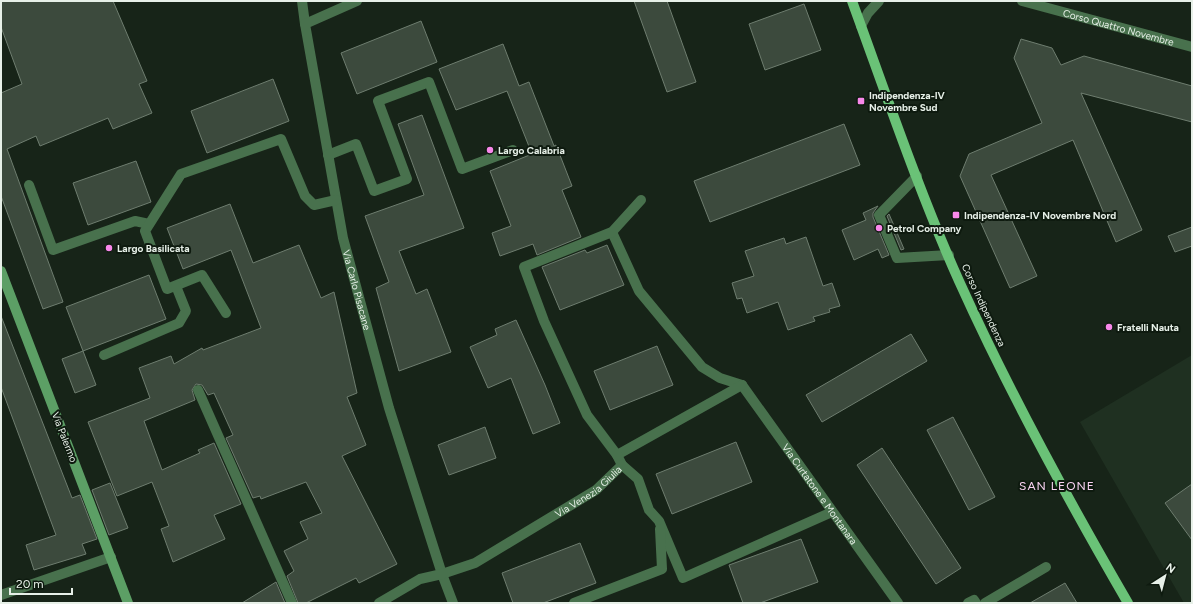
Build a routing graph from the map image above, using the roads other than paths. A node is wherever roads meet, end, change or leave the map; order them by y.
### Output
1 (302, 1) edge
2 (357, 1) edge
3 (852, 1) edge
4 (879, 1) edge
5 (1022, 1) edge
6 (305, 24) junction
7 (861, 26) junction
8 (1192, 47) edge
9 (513, 150) dead end
10 (328, 155) junction
11 (917, 176) junction
12 (29, 185) dead end
13 (336, 200) junction
14 (641, 200) dead end
15 (149, 224) junction
16 (612, 232) junction
17 (949, 255) junction
18 (1, 271) edge
19 (176, 286) junction
20 (226, 313) dead end
21 (104, 355) dead end
22 (742, 385) junction
23 (198, 390) dead end
24 (617, 455) junction
25 (622, 465) junction
26 (832, 512) junction
27 (659, 521) junction
28 (111, 557) junction
29 (1046, 567) dead end
30 (442, 574) junction
31 (1, 595) edge
32 (128, 603) edge
33 (292, 603) edge
34 (379, 603) edge
35 (454, 603) edge
36 (574, 603) edge
37 (898, 603) edge
38 (985, 603) edge
39 (1128, 603) edge

1 - 6 street, Via Carlo Pisacane
2 - 6 street
3 - 7 main road, Corso Indipendenza
4 - 7 street
5 - 8 street, Corso Quattro Novembre
6 - 10 street, Via Carlo Pisacane
7 - 11 main road, Corso Indipendenza
9 - 10 street
10 - 13 street, Via Carlo Pisacane
11 - 17 main road, Corso Indipendenza
11 - 17 street
12 - 15 street
13 - 15 street
13 - 30 street, Via Carlo Pisacane
14 - 16 street
15 - 19 street
16 - 22 street
16 - 24 street
17 - 39 main road, Corso Indipendenza
18 - 28 main road, Via Palermo
19 - 20 street
19 - 21 street
22 - 24 street
22 - 26 street, Via Curtatone e Montanara
23 - 33 street
24 - 25 street
25 - 27 street, Via Venezia Giulia
25 - 30 street, Via Venezia Giulia
26 - 27 street, Via Venezia Giulia
26 - 37 street, Via Curtatone e Montanara
27 - 36 street
28 - 31 street
28 - 32 main road, Via Palermo
29 - 38 street
30 - 34 street, Via Venezia Giulia
30 - 35 street, Via Carlo Pisacane

